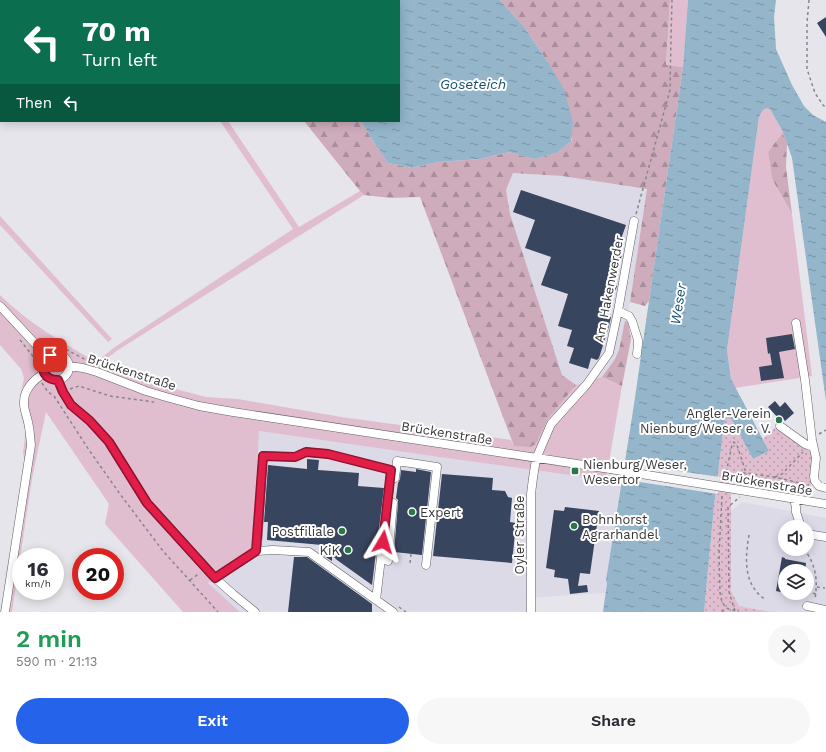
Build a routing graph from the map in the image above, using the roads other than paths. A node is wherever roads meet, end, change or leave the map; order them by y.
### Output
1 (634, 221) road end
2 (0, 306) edge
3 (618, 311) junction
4 (796, 323) dead end
5 (637, 354) dead end
6 (47, 358) junction
7 (69, 366) junction
8 (41, 375) junction
9 (58, 380) junction
10 (780, 426) dead end
11 (813, 447) junction
12 (536, 459) junction
13 (826, 488) edge
14 (794, 500) junction
15 (826, 504) edge
16 (799, 520) edge
17 (814, 535) edge
18 (826, 537) edge
19 (256, 551) junction
20 (388, 561) dead end
21 (426, 565) dead end
22 (215, 578) junction
23 (376, 600) junction
24 (810, 607) road end
25 (826, 610) edge
26 (5, 612) edge
27 (255, 612) edge
28 (393, 612) edge
29 (531, 612) edge

1 - 3 street, Am Hakenwerder
2 - 6 street
3 - 5 street
3 - 12 street, Am Hakenwerder
4 - 11 street
6 - 7 street
6 - 8 street
7 - 9 street
7 - 12 street, Brückenstraße
8 - 9 street
8 - 26 street
9 - 22 street
10 - 11 street
11 - 13 street
12 - 14 street, Brückenstraße, bridge
12 - 29 street, Oyler Straße
14 - 15 street, Brückenstraße
14 - 16 street
17 - 18 street
19 - 22 street
19 - 23 street
19 - 23 street
20 - 21 street
22 - 27 street
23 - 28 street
24 - 25 street

